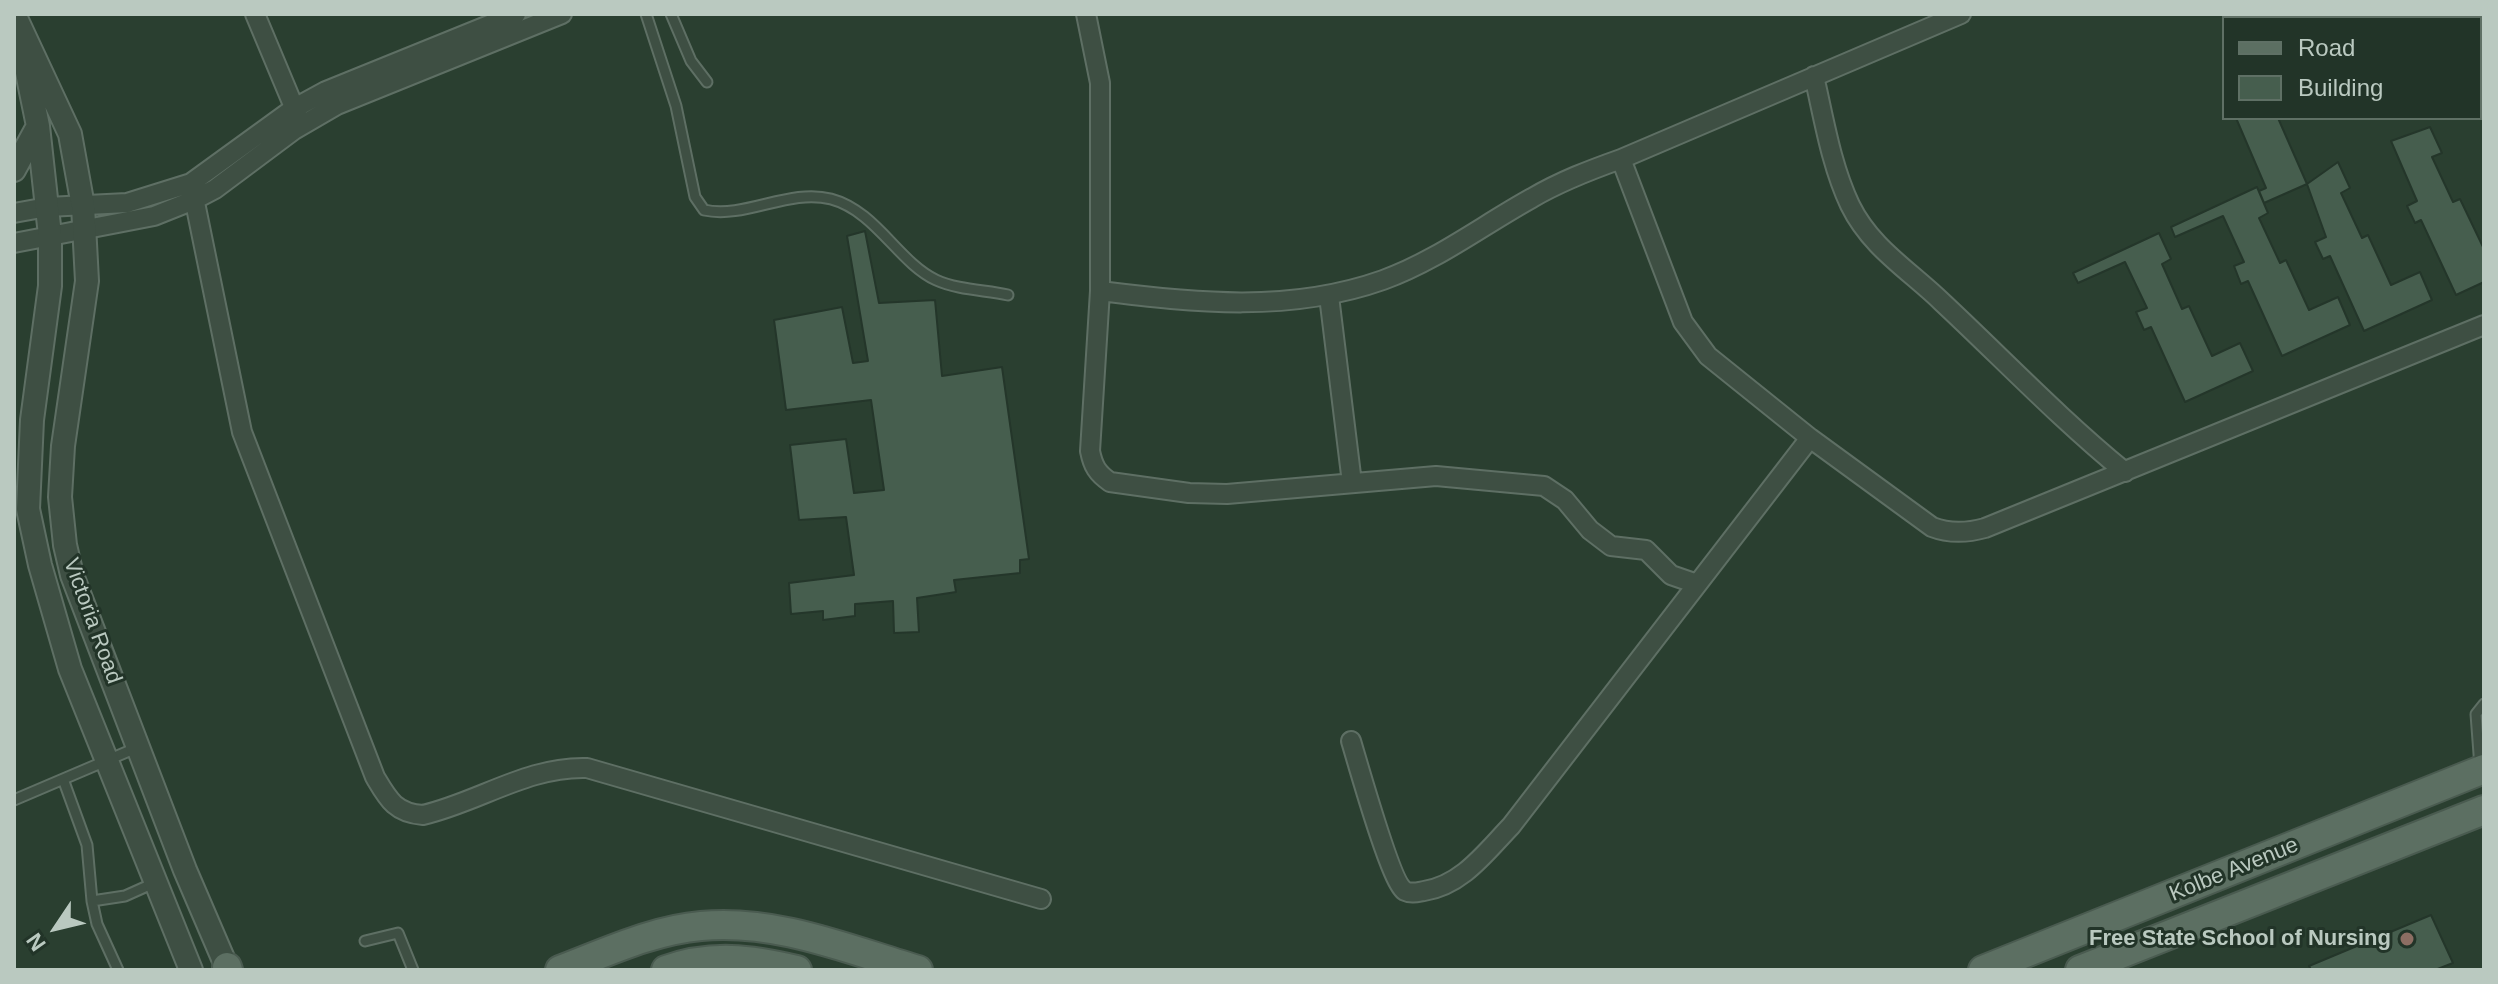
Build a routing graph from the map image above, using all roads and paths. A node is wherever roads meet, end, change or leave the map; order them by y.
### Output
1 (255, 14) edge
2 (516, 14) edge
3 (562, 14) edge
4 (646, 14) edge
5 (671, 14) edge
6 (1086, 14) edge
7 (1961, 14) edge
8 (15, 15) edge
9 (490, 26) edge
10 (1814, 76) junction
11 (707, 82) dead end
12 (297, 117) junction
13 (38, 126) junction
14 (1621, 159) junction
15 (14, 170) edge
16 (193, 192) junction
17 (83, 206) junction
18 (47, 207) junction
19 (14, 213) edge
20 (84, 232) junction
21 (50, 235) junction
22 (14, 243) edge
23 (1100, 291) junction
24 (1008, 295) dead end
25 (1329, 296) junction
26 (2484, 325) edge
27 (1810, 438) junction
28 (2125, 472) junction
29 (1352, 483) junction
30 (14, 519) edge
31 (40, 565) junction
32 (1697, 584) junction
33 (102, 654) junction
34 (70, 669) junction
35 (2484, 704) edge
36 (1351, 741) dead end
37 (138, 747) junction
38 (106, 760) junction
39 (2482, 770) edge
40 (63, 779) junction
41 (14, 800) edge
42 (2484, 810) edge
43 (185, 870) junction
44 (154, 883) junction
45 (1041, 899) dead end
46 (92, 901) junction
47 (2108, 920) junction
48 (365, 941) dead end
49 (2122, 957) junction
50 (574, 967) edge
51 (228, 969) edge
52 (118, 970) edge
53 (191, 970) edge
54 (413, 970) edge
55 (666, 970) edge
56 (797, 970) edge
57 (918, 970) edge
58 (1983, 970) edge
59 (2080, 970) edge

1 - 12 street
2 - 9 street
3 - 9 street
4 - 24 lane
5 - 11 lane
6 - 23 street
7 - 10 street
8 - 13 street, Victoria Road
8 - 17 street, Victoria Road
9 - 12 street
10 - 14 street
10 - 28 street
12 - 16 street
13 - 15 street
13 - 18 street, Victoria Road
14 - 25 street
14 - 27 street
16 - 17 street
16 - 20 street
16 - 45 street
17 - 18 street
17 - 20 street, Victoria Road
18 - 19 street
18 - 21 street, Victoria Road
20 - 21 street
20 - 33 street, Victoria Road
21 - 22 street
21 - 31 street, Victoria Road
23 - 25 street
23 - 29 street
25 - 29 street
26 - 28 street
27 - 28 street
27 - 32 street
29 - 32 street
30 - 31 street
31 - 34 street, Victoria Road
32 - 36 street
33 - 34 street
33 - 37 street, Victoria Road
34 - 38 street, Victoria Road
35 - 39 lane
37 - 38 lane
37 - 43 street, Victoria Road
38 - 40 lane
38 - 44 street, Victoria Road
39 - 47 main road, Kolbe Avenue
40 - 41 lane
40 - 46 lane
42 - 49 main road, Kolbe Avenue
43 - 44 street
43 - 51 street, Victoria Road
44 - 46 lane
44 - 53 street, Victoria Road
46 - 52 lane
47 - 49 main road
47 - 58 main road, Kolbe Avenue
48 - 54 lane
49 - 59 main road, Kolbe Avenue
50 - 57 main road
55 - 56 main road

